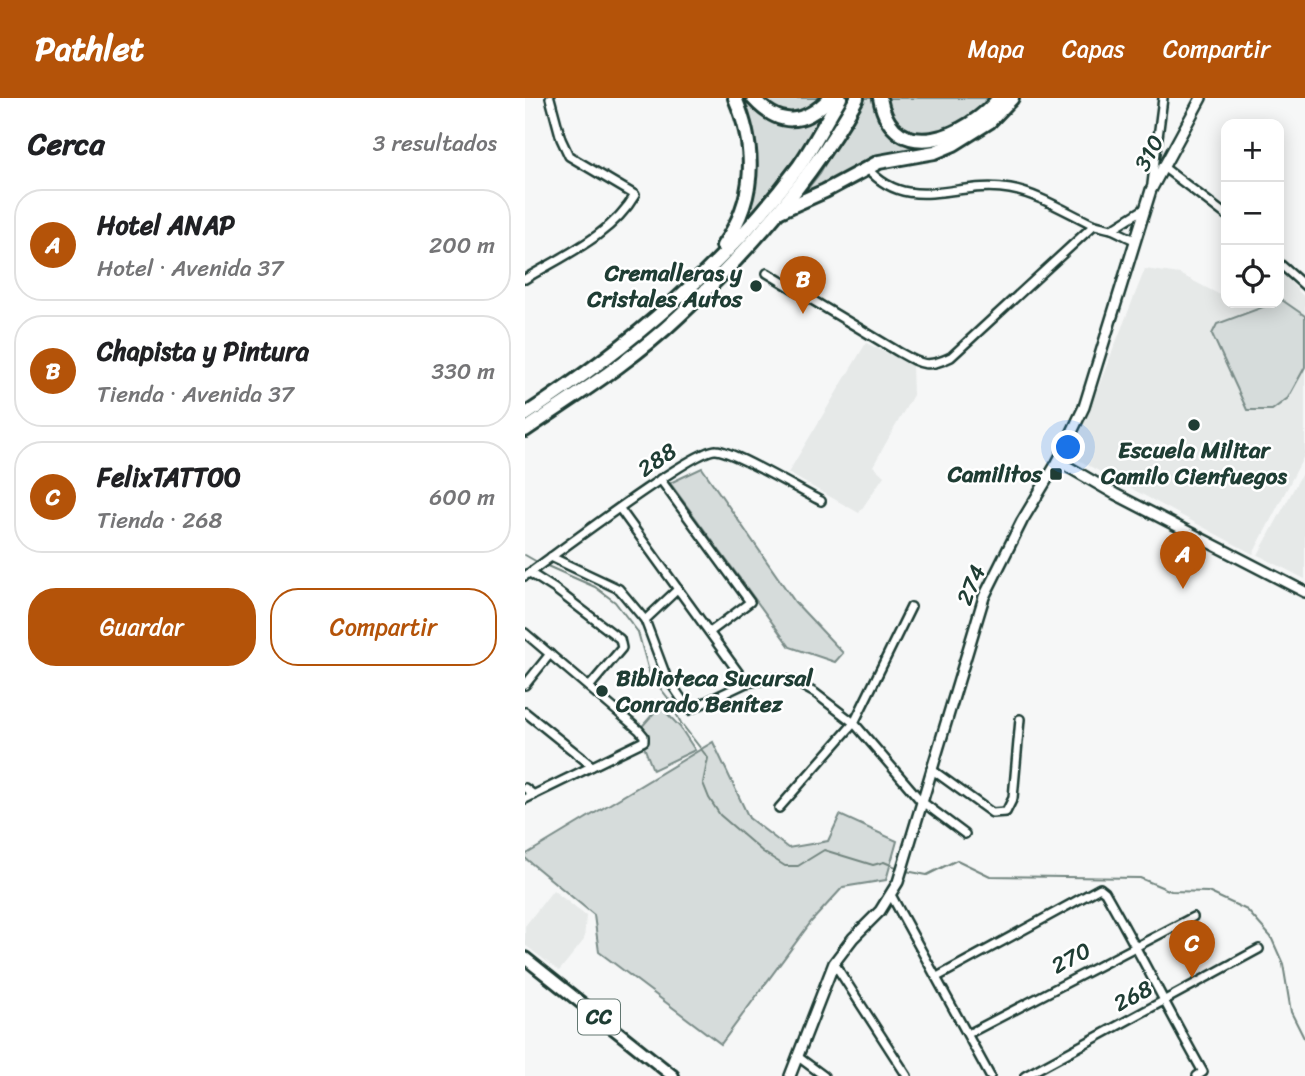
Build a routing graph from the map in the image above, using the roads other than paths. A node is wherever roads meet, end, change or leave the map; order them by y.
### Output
1 (550, 98) edge
2 (735, 98) edge
3 (753, 98) edge
4 (830, 98) edge
5 (840, 98) edge
6 (856, 98) edge
7 (880, 98) edge
8 (999, 98) edge
9 (1012, 98) edge
10 (1163, 98) edge
11 (1202, 98) edge
12 (1163, 166) junction
13 (867, 168) junction
14 (1151, 190) junction
15 (1144, 209) junction
16 (1221, 211) edge
17 (776, 213) junction
18 (1094, 225) junction
19 (1112, 229) junction
20 (1135, 240) junction
21 (1284, 267) edge
22 (767, 273) dead end
23 (525, 279) edge
24 (1305, 286) edge
25 (672, 305) junction
26 (525, 415) edge
27 (525, 430) edge
28 (1058, 461) junction
29 (660, 479) junction
30 (821, 501) dead end
31 (620, 509) junction
32 (551, 557) junction
33 (530, 572) edge
34 (678, 589) junction
35 (1305, 592) edge
36 (911, 607) dead end
37 (645, 620) junction
38 (710, 632) junction
39 (525, 633) edge
40 (550, 654) junction
41 (747, 683) junction
42 (525, 685) edge
43 (589, 687) junction
44 (525, 712) edge
45 (1020, 719) dead end
46 (854, 723) junction
47 (592, 766) junction
48 (931, 769) junction
49 (525, 788) edge
50 (534, 795) junction
51 (525, 799) edge
52 (921, 802) junction
53 (779, 807) dead end
54 (965, 834) dead end
55 (891, 895) junction
56 (1193, 917) dead end
57 (1136, 945) junction
58 (1259, 949) dead end
59 (525, 958) edge
60 (834, 963) junction
61 (937, 977) junction
62 (1163, 1002) junction
63 (968, 1034) junction
64 (797, 1056) junction
65 (1200, 1074) edge
66 (673, 1076) edge
67 (790, 1076) edge
68 (824, 1076) edge
69 (907, 1076) edge
70 (990, 1076) edge
71 (1025, 1076) edge

1 - 23 street
2 - 25 highway
3 - 4 highway
5 - 25 highway
6 - 17 highway
7 - 8 highway
9 - 13 highway
10 - 14 street, 274
11 - 12 street, 310
12 - 14 street, 310
12 - 16 street
13 - 17 highway
13 - 18 street
14 - 15 street, 274
15 - 19 street
15 - 20 street, 274
17 - 27 highway
18 - 19 street
18 - 22 street
19 - 20 street
20 - 28 street, 274
21 - 24 street
25 - 26 highway
28 - 35 street
28 - 48 street, 274
29 - 30 street, 288
29 - 31 street, 288
29 - 38 street
31 - 32 street, 288
31 - 34 street
32 - 33 street, 288
32 - 37 street
33 - 43 street
34 - 37 street
34 - 38 street
36 - 46 street
37 - 41 street
38 - 41 street
39 - 40 street
40 - 42 street
40 - 43 street
41 - 46 street
43 - 47 street
44 - 47 street
45 - 48 street
46 - 52 street
46 - 53 street
47 - 50 street
48 - 52 street, 274
49 - 50 street
50 - 51 street
52 - 54 street
52 - 55 street, 274
55 - 60 street, 274
55 - 61 street
56 - 57 street, 270
57 - 61 street
57 - 62 street
57 - 63 street, 270
58 - 62 street, 268
59 - 66 main road, CC
60 - 64 street, 274
60 - 69 street
61 - 63 street
62 - 65 street
62 - 71 street, 268
63 - 70 street
64 - 67 street, 274
64 - 68 street

